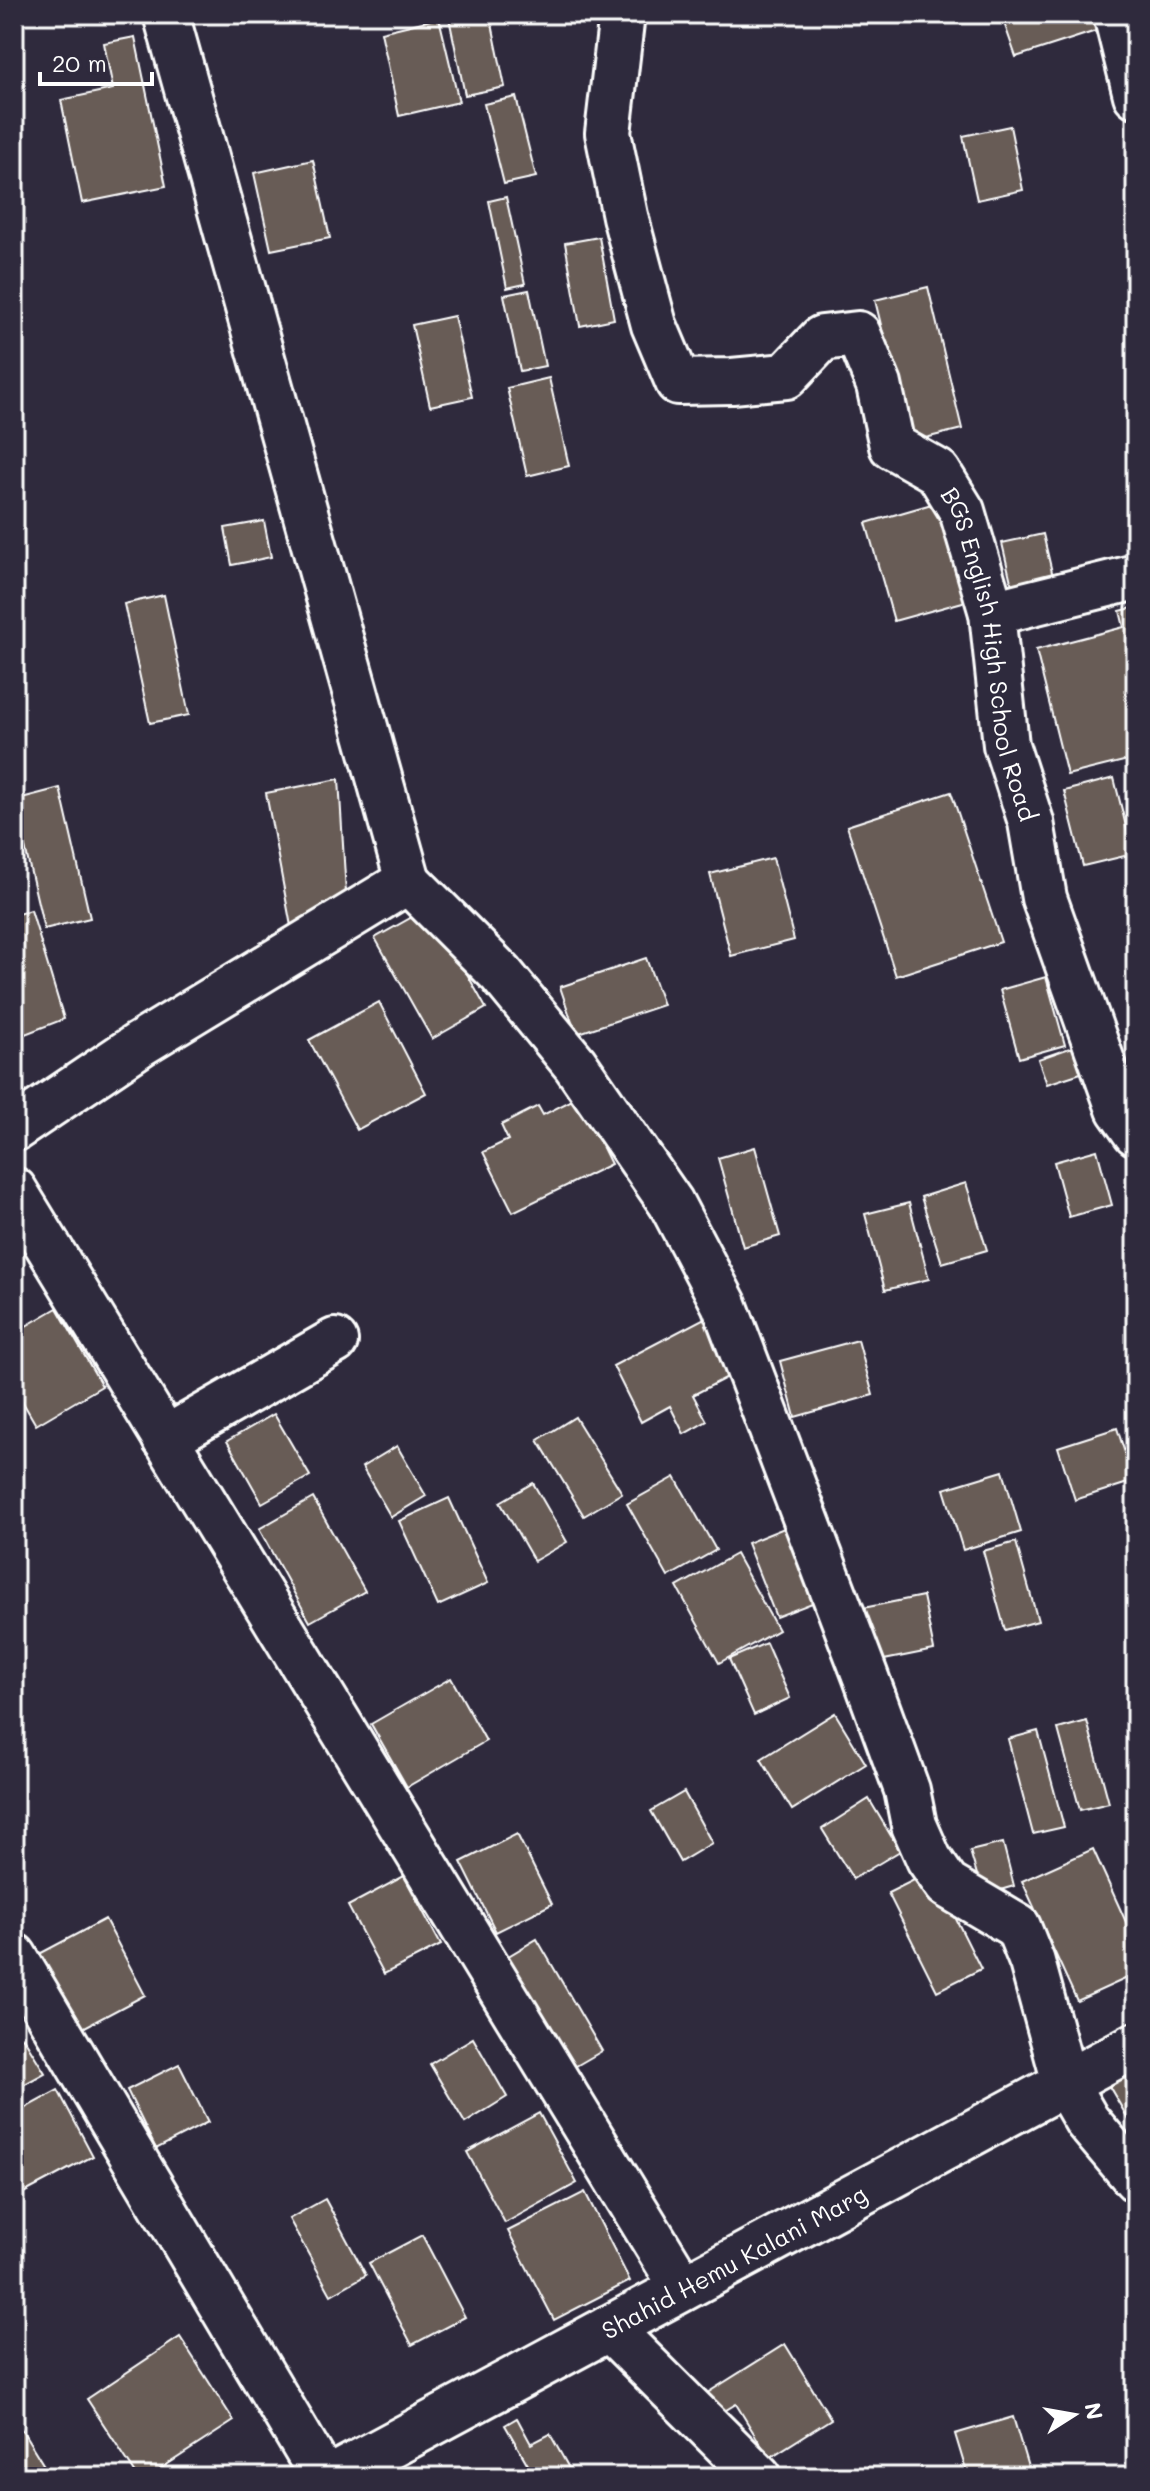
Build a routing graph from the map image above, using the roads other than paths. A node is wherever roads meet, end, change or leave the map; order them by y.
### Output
1 (166, 14) edge
2 (622, 14) edge
3 (1116, 14) edge
4 (1136, 95) edge
5 (1136, 577) edge
6 (992, 613) junction
7 (408, 881) junction
8 (14, 1129) edge
9 (1136, 1133) edge
10 (14, 1190) edge
11 (335, 1341) dead end
12 (165, 1439) junction
13 (14, 1956) edge
14 (1136, 2045) edge
15 (1065, 2083) junction
16 (1136, 2179) edge
17 (683, 2288) junction
18 (609, 2328) junction
19 (323, 2477) edge
20 (332, 2477) edge
21 (759, 2477) edge

1 - 7 street
2 - 6 street, BGS English High School Road
3 - 4 street
5 - 6 street
6 - 9 street, BGS English High School Road
7 - 8 street
7 - 15 street
10 - 12 street
11 - 12 street
12 - 17 street
13 - 19 street
14 - 15 street, Shahid Hemu Kalani Marg
15 - 16 street
15 - 17 street, Shahid Hemu Kalani Marg
17 - 18 street, Shahid Hemu Kalani Marg
18 - 20 street, Shahid Hemu Kalani Marg
18 - 21 street

